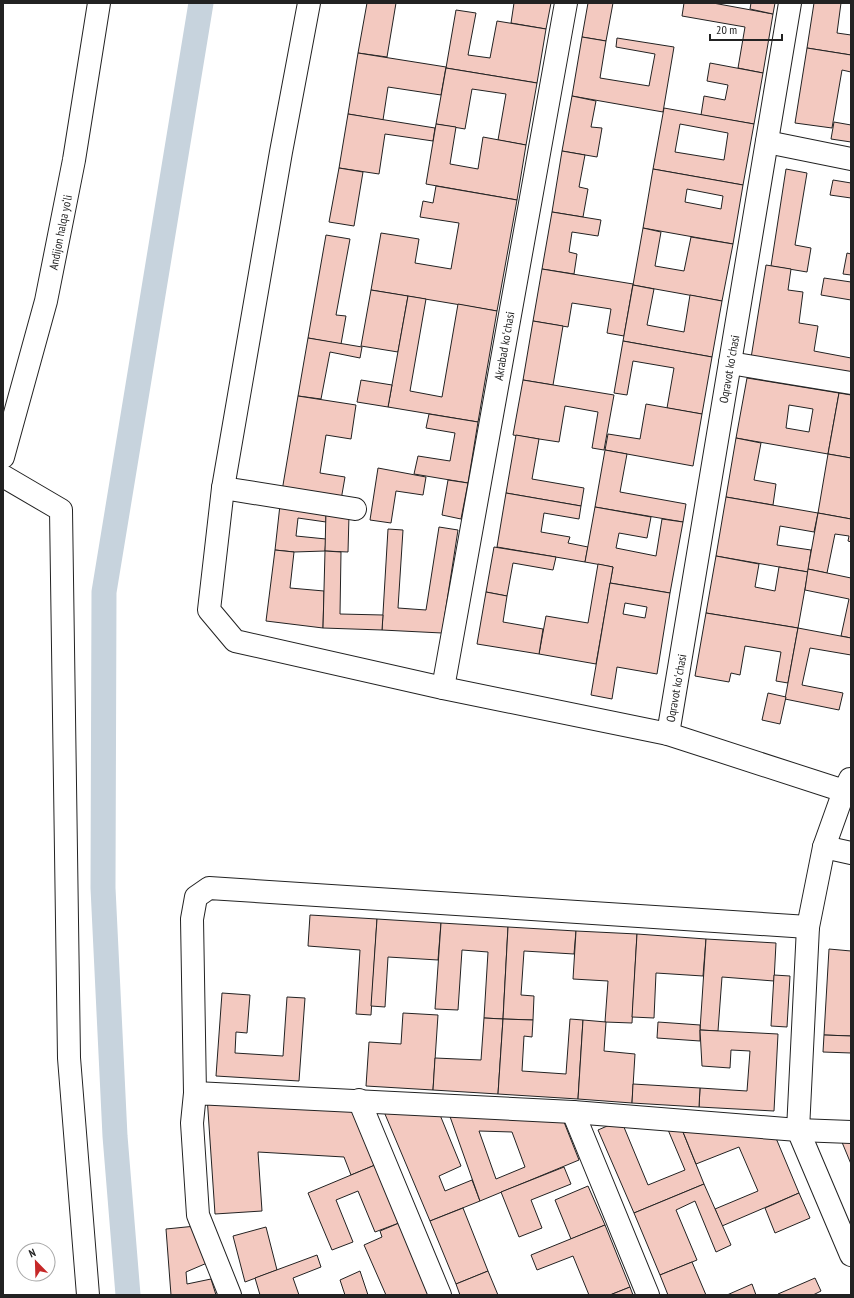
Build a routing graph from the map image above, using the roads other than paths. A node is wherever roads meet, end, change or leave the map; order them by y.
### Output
1 (99, 3) edge
2 (309, 3) edge
3 (566, 3) edge
4 (790, 3) edge
5 (767, 142) junction
6 (851, 160) edge
7 (730, 363) junction
8 (851, 383) edge
9 (3, 457) edge
10 (3, 476) edge
11 (223, 488) junction
12 (355, 509) dead end
13 (443, 688) junction
14 (668, 734) junction
15 (848, 785) edge
16 (824, 847) junction
17 (851, 853) edge
18 (808, 927) junction
19 (195, 1093) junction
20 (359, 1100) junction
21 (573, 1112) junction
22 (798, 1130) junction
23 (851, 1132) edge
24 (851, 1255) edge
25 (88, 1295) edge
26 (230, 1295) edge
27 (440, 1295) edge
28 (648, 1295) edge

1 - 9 main road, Andijon halqa yo‘li
2 - 11 main road
3 - 13 main road, Akrabad koʻchasi
4 - 5 main road, Oqravot koʻchasi
5 - 6 main road
5 - 7 main road, Oqravot koʻchasi
7 - 8 main road
7 - 14 main road, Oqravot koʻchasi
10 - 25 main road
11 - 12 main road
11 - 13 main road
13 - 14 main road
14 - 15 main road
15 - 16 main road
16 - 17 main road
16 - 18 main road
18 - 19 main road
18 - 22 main road
19 - 20 main road
19 - 26 main road
20 - 21 main road
20 - 27 main road
21 - 22 main road
21 - 28 main road
22 - 23 main road
22 - 24 main road

